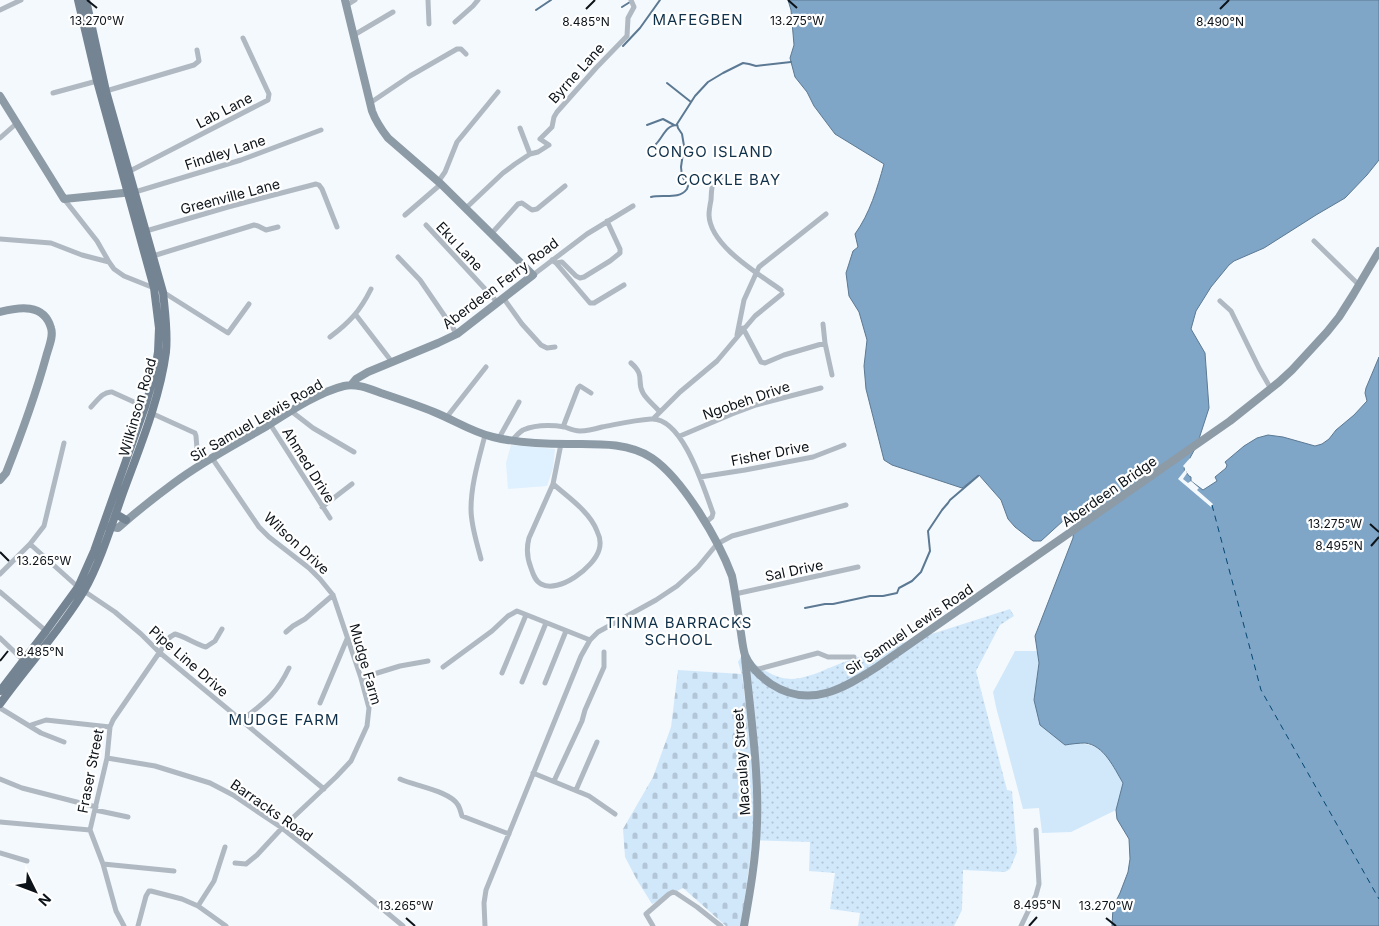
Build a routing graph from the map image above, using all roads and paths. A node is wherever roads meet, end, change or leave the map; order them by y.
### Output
1 (21, 0) edge
2 (78, 0) edge
3 (86, 0) edge
4 (355, 0) edge
5 (428, 0) edge
6 (478, 0) edge
7 (631, 0) edge
8 (346, 2) edge
9 (0, 10) edge
10 (393, 12) dead end
11 (455, 22) dead end
12 (429, 24) dead end
13 (354, 35) junction
14 (243, 38) dead end
15 (197, 50) dead end
16 (466, 54) dead end
17 (97, 81) junction
18 (106, 91) junction
19 (498, 92) dead end
20 (53, 93) dead end
21 (0, 98) edge
22 (370, 103) junction
23 (17, 123) junction
24 (520, 128) dead end
25 (321, 130) dead end
26 (0, 138) edge
27 (530, 154) junction
28 (130, 171) junction
29 (725, 176) dead end
30 (440, 183) junction
31 (565, 186) dead end
32 (131, 192) junction
33 (64, 199) junction
34 (632, 206) dead end
35 (466, 208) junction
36 (826, 214) dead end
37 (405, 215) dead end
38 (607, 221) junction
39 (426, 225) dead end
40 (278, 227) dead end
41 (337, 227) dead end
42 (146, 231) junction
43 (492, 233) junction
44 (0, 239) edge
45 (1314, 241) dead end
46 (1379, 250) edge
47 (153, 256) junction
48 (398, 257) dead end
49 (554, 261) junction
50 (109, 262) junction
51 (756, 273) junction
52 (533, 275) junction
53 (624, 284) dead end
54 (1359, 285) junction
55 (154, 288) junction
56 (371, 289) dead end
57 (163, 292) junction
58 (501, 301) junction
59 (1220, 301) dead end
60 (249, 304) dead end
61 (0, 312) edge
62 (356, 315) junction
63 (823, 324) dead end
64 (743, 328) junction
65 (457, 334) junction
66 (737, 336) junction
67 (330, 337) dead end
68 (825, 343) junction
69 (555, 347) dead end
70 (392, 362) junction
71 (631, 363) dead end
72 (486, 367) dead end
73 (832, 375) dead end
74 (351, 385) junction
75 (820, 388) dead end
76 (1271, 389) junction
77 (592, 393) dead end
78 (519, 402) dead end
79 (91, 407) dead end
80 (148, 410) junction
81 (291, 411) junction
82 (660, 412) junction
83 (446, 418) junction
84 (654, 418) junction
85 (270, 424) junction
86 (563, 427) junction
87 (485, 435) junction
88 (680, 436) junction
89 (499, 438) junction
90 (512, 441) junction
91 (64, 443) dead end
92 (560, 444) junction
93 (844, 446) dead end
94 (197, 449) dead end
95 (354, 452) dead end
96 (212, 458) junction
97 (700, 477) junction
98 (0, 480) edge
99 (352, 484) dead end
100 (553, 484) junction
101 (846, 506) dead end
102 (322, 507) junction
103 (330, 518) dead end
104 (111, 522) junction
105 (705, 523) junction
106 (30, 544) junction
107 (717, 544) junction
108 (481, 559) dead end
109 (858, 567) dead end
110 (0, 574) edge
111 (1002, 581) joint
112 (81, 589) junction
113 (0, 592) edge
114 (735, 594) junction
115 (333, 596) junction
116 (526, 615) junction
117 (546, 623) junction
118 (222, 629) dead end
119 (46, 631) junction
120 (566, 631) junction
121 (286, 632) dead end
122 (0, 638) edge
123 (347, 638) junction
124 (590, 640) junction
125 (159, 652) junction
126 (604, 652) dead end
127 (745, 655) junction
128 (854, 657) dead end
129 (23, 660) junction
130 (428, 661) dead end
131 (443, 666) dead end
132 (289, 668) dead end
133 (758, 672) junction
134 (502, 674) dead end
135 (361, 678) junction
136 (522, 682) dead end
137 (747, 682) junction
138 (545, 683) dead end
139 (2, 686) edge
140 (320, 703) dead end
141 (0, 704) edge
142 (0, 708) edge
143 (242, 720) junction
144 (31, 725) junction
145 (110, 728) junction
146 (64, 742) dead end
147 (597, 742) dead end
148 (107, 758) junction
149 (534, 773) junction
150 (0, 779) edge
151 (400, 779) dead end
152 (554, 781) junction
153 (324, 789) junction
154 (576, 790) junction
155 (96, 808) junction
156 (615, 814) dead end
157 (128, 817) dead end
158 (0, 822) edge
159 (282, 828) junction
160 (90, 830) junction
161 (1036, 830) dead end
162 (509, 834) junction
163 (226, 847) dead end
164 (0, 853) edge
165 (27, 860) dead end
166 (235, 863) dead end
167 (103, 864) junction
168 (174, 871) dead end
169 (198, 906) junction
170 (124, 926) edge
171 (138, 926) edge
172 (226, 926) edge
173 (403, 926) edge
174 (485, 926) edge
175 (653, 926) edge
176 (721, 926) edge
177 (744, 926) edge
178 (1022, 926) edge

1 - 9 street
2 - 17 main road, Wilkinson Road
3 - 18 main road, Wilkinson Road
4 - 8 street
5 - 12 street
6 - 11 street
7 - 27 street, Byrne Lane
8 - 13 main road
10 - 13 street
13 - 22 main road
14 - 28 street, Lab Lane
15 - 18 street
16 - 22 street
17 - 20 street
17 - 32 main road, Wilkinson Road
18 - 28 main road, Wilkinson Road
19 - 30 street
21 - 23 main road
22 - 30 main road
23 - 26 street
23 - 33 main road
24 - 27 street
25 - 32 street, Findley Lane
27 - 35 street, Byrne Lane
28 - 32 main road, Wilkinson Road
29 - 51 street
30 - 35 main road
30 - 37 street
31 - 43 street
32 - 33 main road
32 - 42 main road, Wilkinson Road
32 - 55 main road, Wilkinson Road
33 - 50 street
34 - 38 street, Aberdeen Ferry Road
35 - 43 main road
36 - 51 street
38 - 49 street, Aberdeen Ferry Road
38 - 49 street
39 - 58 street, Eku Lane
40 - 47 street
41 - 42 street, Greenville Lane
42 - 47 main road, Wilkinson Road
43 - 52 main road
44 - 50 street
45 - 54 street
46 - 54 main road
47 - 57 main road, Wilkinson Road
48 - 65 street
49 - 52 street, Aberdeen Ferry Road
49 - 53 street
50 - 55 street
51 - 64 street
51 - 66 street
52 - 58 main road, Aberdeen Ferry Road
54 - 76 main road
55 - 80 main road, Wilkinson Road
56 - 62 street
57 - 60 street
57 - 80 main road, Wilkinson Road
58 - 65 main road, Aberdeen Ferry Road
58 - 69 street, Eku Lane
59 - 76 street
61 - 98 main road
62 - 67 street
62 - 70 street
63 - 68 street
64 - 66 street
64 - 68 street
65 - 70 main road, Aberdeen Ferry Road
66 - 82 street
68 - 73 street
70 - 74 main road, Aberdeen Ferry Road
71 - 82 street
72 - 83 street
74 - 81 main road, Sir Samuel Lewis Road
74 - 83 main road, Sir Samuel Lewis Road
75 - 88 street, Ngobeh Drive
76 - 111 main road, Aberdeen Bridge
77 - 86 street
78 - 89 street
79 - 80 street
80 - 94 street
80 - 104 main road, Wilkinson Road
80 - 104 main road, Wilkinson Road
81 - 85 main road, Sir Samuel Lewis Road
81 - 95 street
82 - 84 street
83 - 87 main road, Sir Samuel Lewis Road
84 - 86 street
84 - 88 street
85 - 96 main road, Sir Samuel Lewis Road
85 - 102 street, Ahmed Drive
86 - 90 street
87 - 89 main road, Sir Samuel Lewis Road
87 - 108 street
88 - 97 street
89 - 90 main road, Sir Samuel Lewis Road
90 - 92 main road, Sir Samuel Lewis Road
91 - 106 street
92 - 100 street
92 - 105 main road, Sir Samuel Lewis Road
93 - 97 street, Fisher Drive
96 - 104 main road, Sir Samuel Lewis Road
96 - 115 street, Wilson Drive
97 - 105 street
99 - 102 street
100 - 100 street
101 - 107 street
102 - 103 street, Ahmed Drive
104 - 112 main road, Wilkinson Road
104 - 112 main road, Wilkinson Road
105 - 107 main road, Sir Samuel Lewis Road
106 - 110 street
106 - 112 street, Pipe Line Drive
107 - 114 main road, Sir Samuel Lewis Road
107 - 124 street
109 - 114 street, Sal Drive
111 - 133 main road, Sir Samuel Lewis Road
112 - 119 main road, Wilkinson Road
112 - 125 street, Pipe Line Drive
112 - 141 main road, Wilkinson Road
113 - 119 street
114 - 127 main road, Sir Samuel Lewis Road
115 - 121 street
115 - 123 street, Mudge Farm
116 - 117 street
116 - 131 street
116 - 134 street
117 - 120 street
117 - 136 street
118 - 125 street, Fraser Street
119 - 129 main road, Wilkinson Road
120 - 124 street
120 - 138 street
122 - 129 street
123 - 135 street, Mudge Farm
123 - 140 street
124 - 149 street
125 - 143 street, Pipe Line Drive
125 - 145 street, Fraser Street
126 - 152 street
127 - 133 main road, Sir Samuel Lewis Road
127 - 137 main road, Macaulay Street
128 - 133 street
129 - 139 main road, Wilkinson Road
130 - 135 street
132 - 143 street
133 - 137 main road
135 - 153 street, Mudge Farm
137 - 177 main road, Macaulay Street
142 - 144 street
143 - 153 street, Pipe Line Drive
144 - 145 street
144 - 146 street
145 - 148 street, Fraser Street
147 - 154 street
148 - 155 street, Fraser Street
148 - 159 street, Barracks Road
149 - 152 street
149 - 162 street
150 - 155 street
151 - 162 street
152 - 154 street
153 - 159 street, Mudge Farm
154 - 156 street
155 - 157 street
155 - 160 street, Fraser Street
158 - 160 street
159 - 166 street, Mudge Farm
159 - 173 street, Barracks Road
160 - 167 street, Fraser Street
161 - 178 street
162 - 174 street
163 - 169 street
164 - 165 street
167 - 168 street
167 - 170 street, Fraser Street
169 - 171 street
169 - 172 street
175 - 176 street

